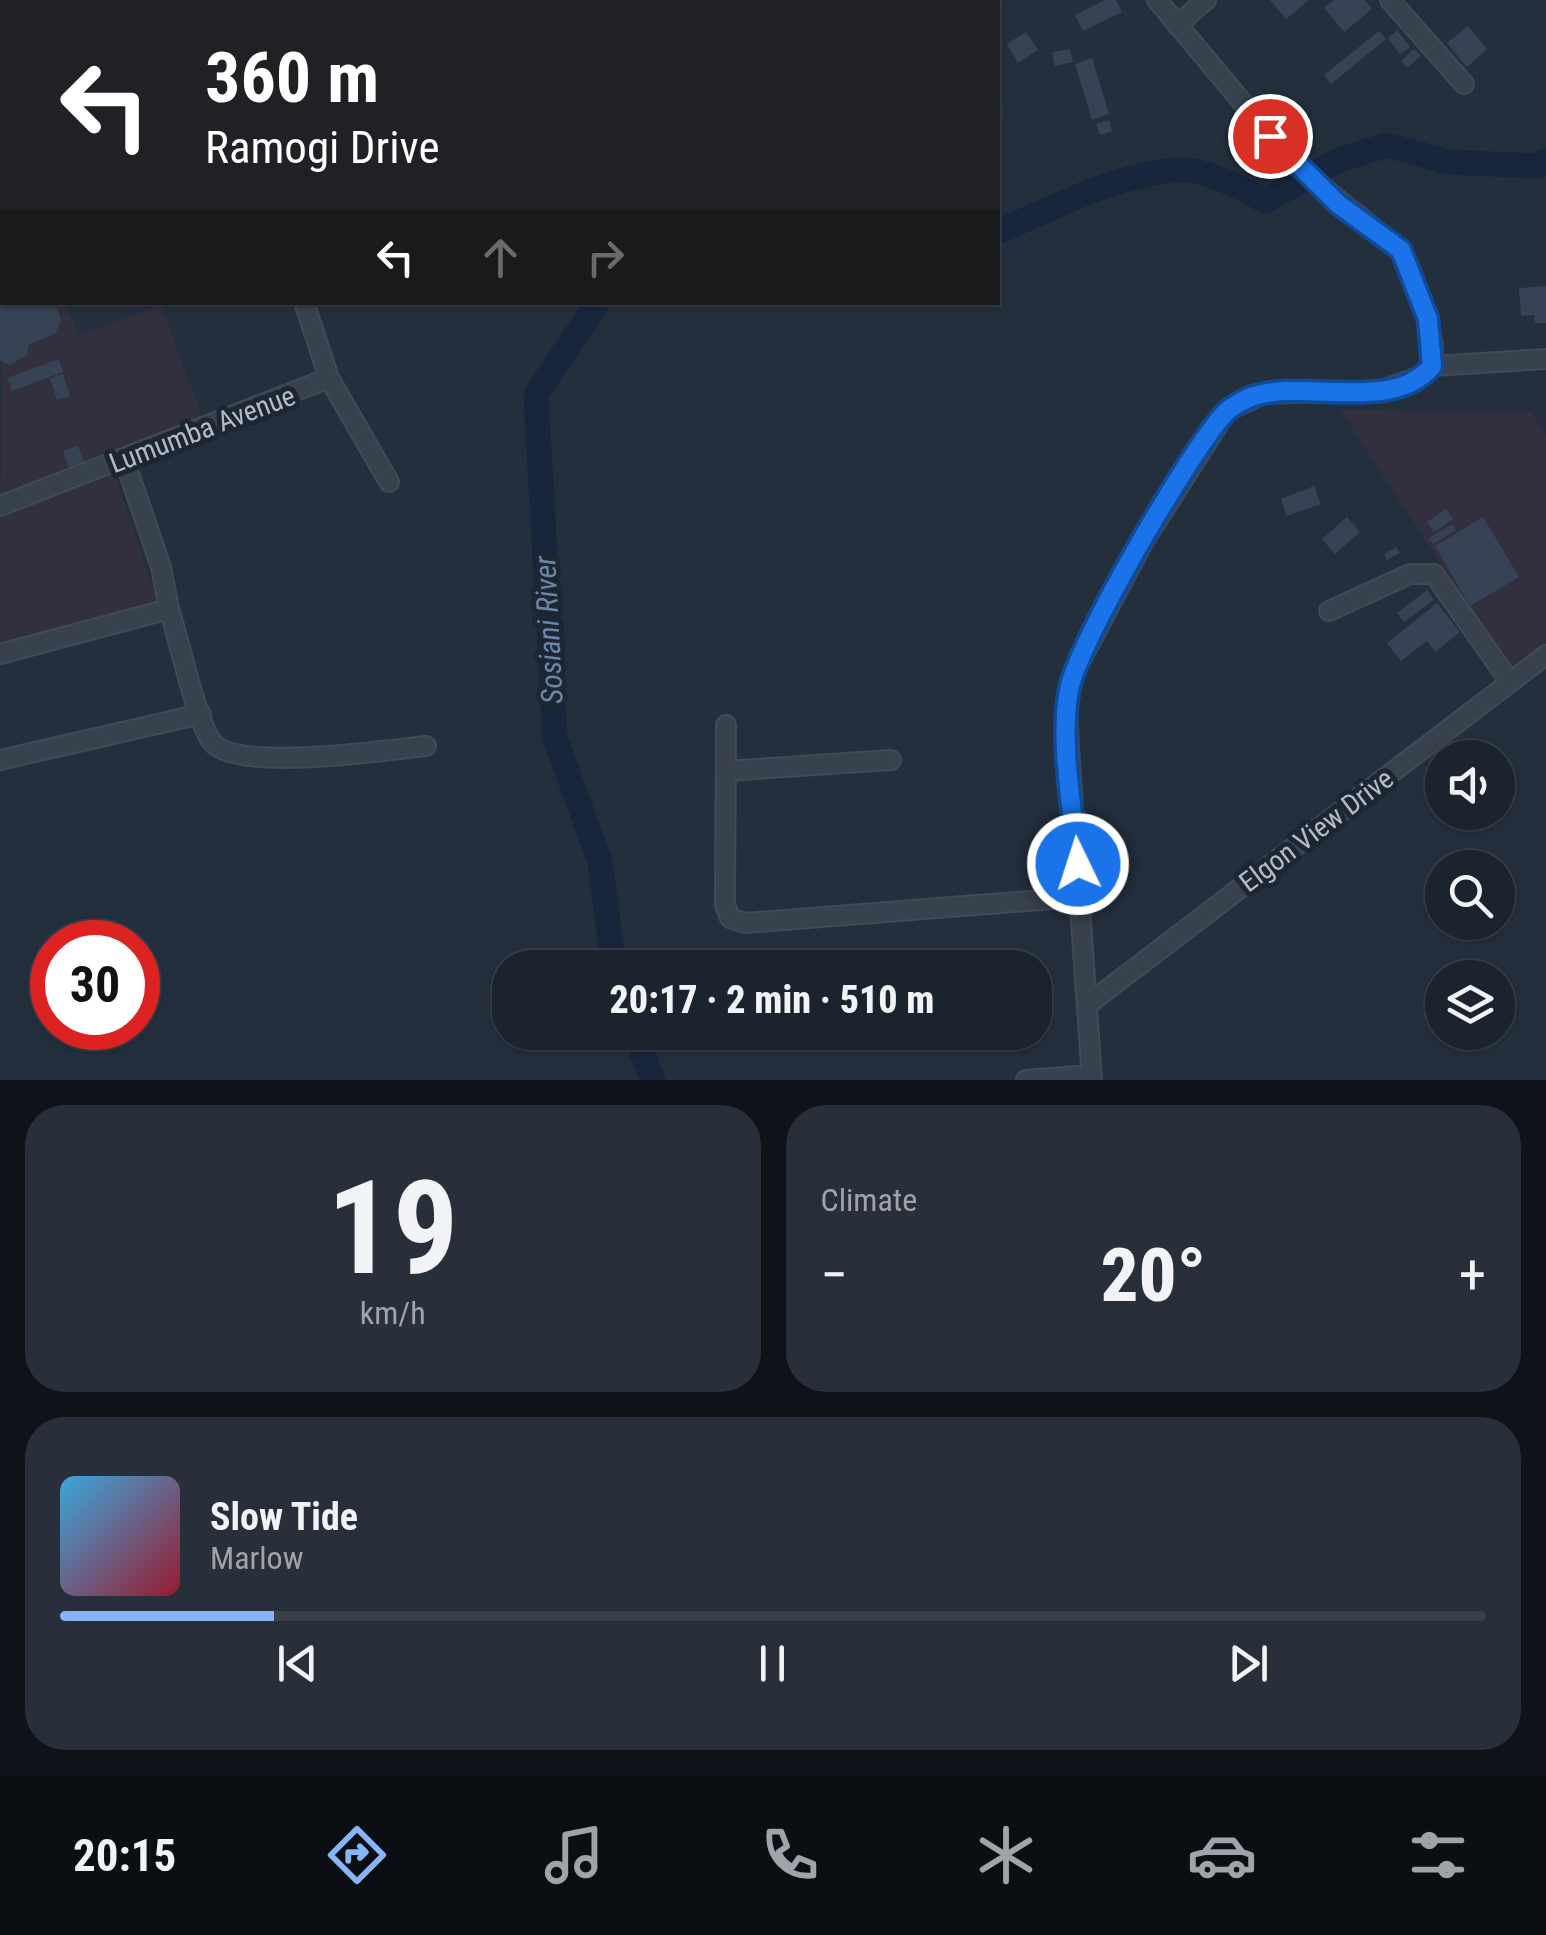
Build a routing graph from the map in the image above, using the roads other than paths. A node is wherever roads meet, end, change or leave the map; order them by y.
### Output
1 (1156, 0) edge
2 (1206, 0) edge
3 (1390, 0) edge
4 (1177, 25) junction
5 (1464, 84) dead end
6 (305, 305) edge
7 (1546, 360) edge
8 (1432, 366) junction
9 (329, 378) junction
10 (124, 459) junction
11 (389, 482) dead end
12 (0, 506) edge
13 (169, 609) junction
14 (1329, 610) dead end
15 (0, 654) edge
16 (1546, 655) edge
17 (1510, 682) junction
18 (201, 714) junction
19 (726, 725) dead end
20 (426, 746) dead end
21 (0, 760) edge
22 (892, 760) dead end
23 (726, 771) junction
24 (1080, 897) junction
25 (1087, 1006) junction
26 (1092, 1078) edge
27 (1026, 1080) edge

1 - 4 street
2 - 4 street
3 - 5 street
4 - 8 street
6 - 9 street, Lumumba Avenue
7 - 8 street
8 - 24 street
9 - 10 street, Lumumba Avenue
9 - 11 street
10 - 12 street, Lumumba Avenue
10 - 13 street
13 - 15 street
13 - 18 street
14 - 17 street
16 - 17 street, Elgon View Drive
17 - 25 street, Elgon View Drive
18 - 20 street
18 - 21 street
19 - 23 street
22 - 23 street
23 - 24 street
24 - 25 street
25 - 26 street
26 - 27 street

